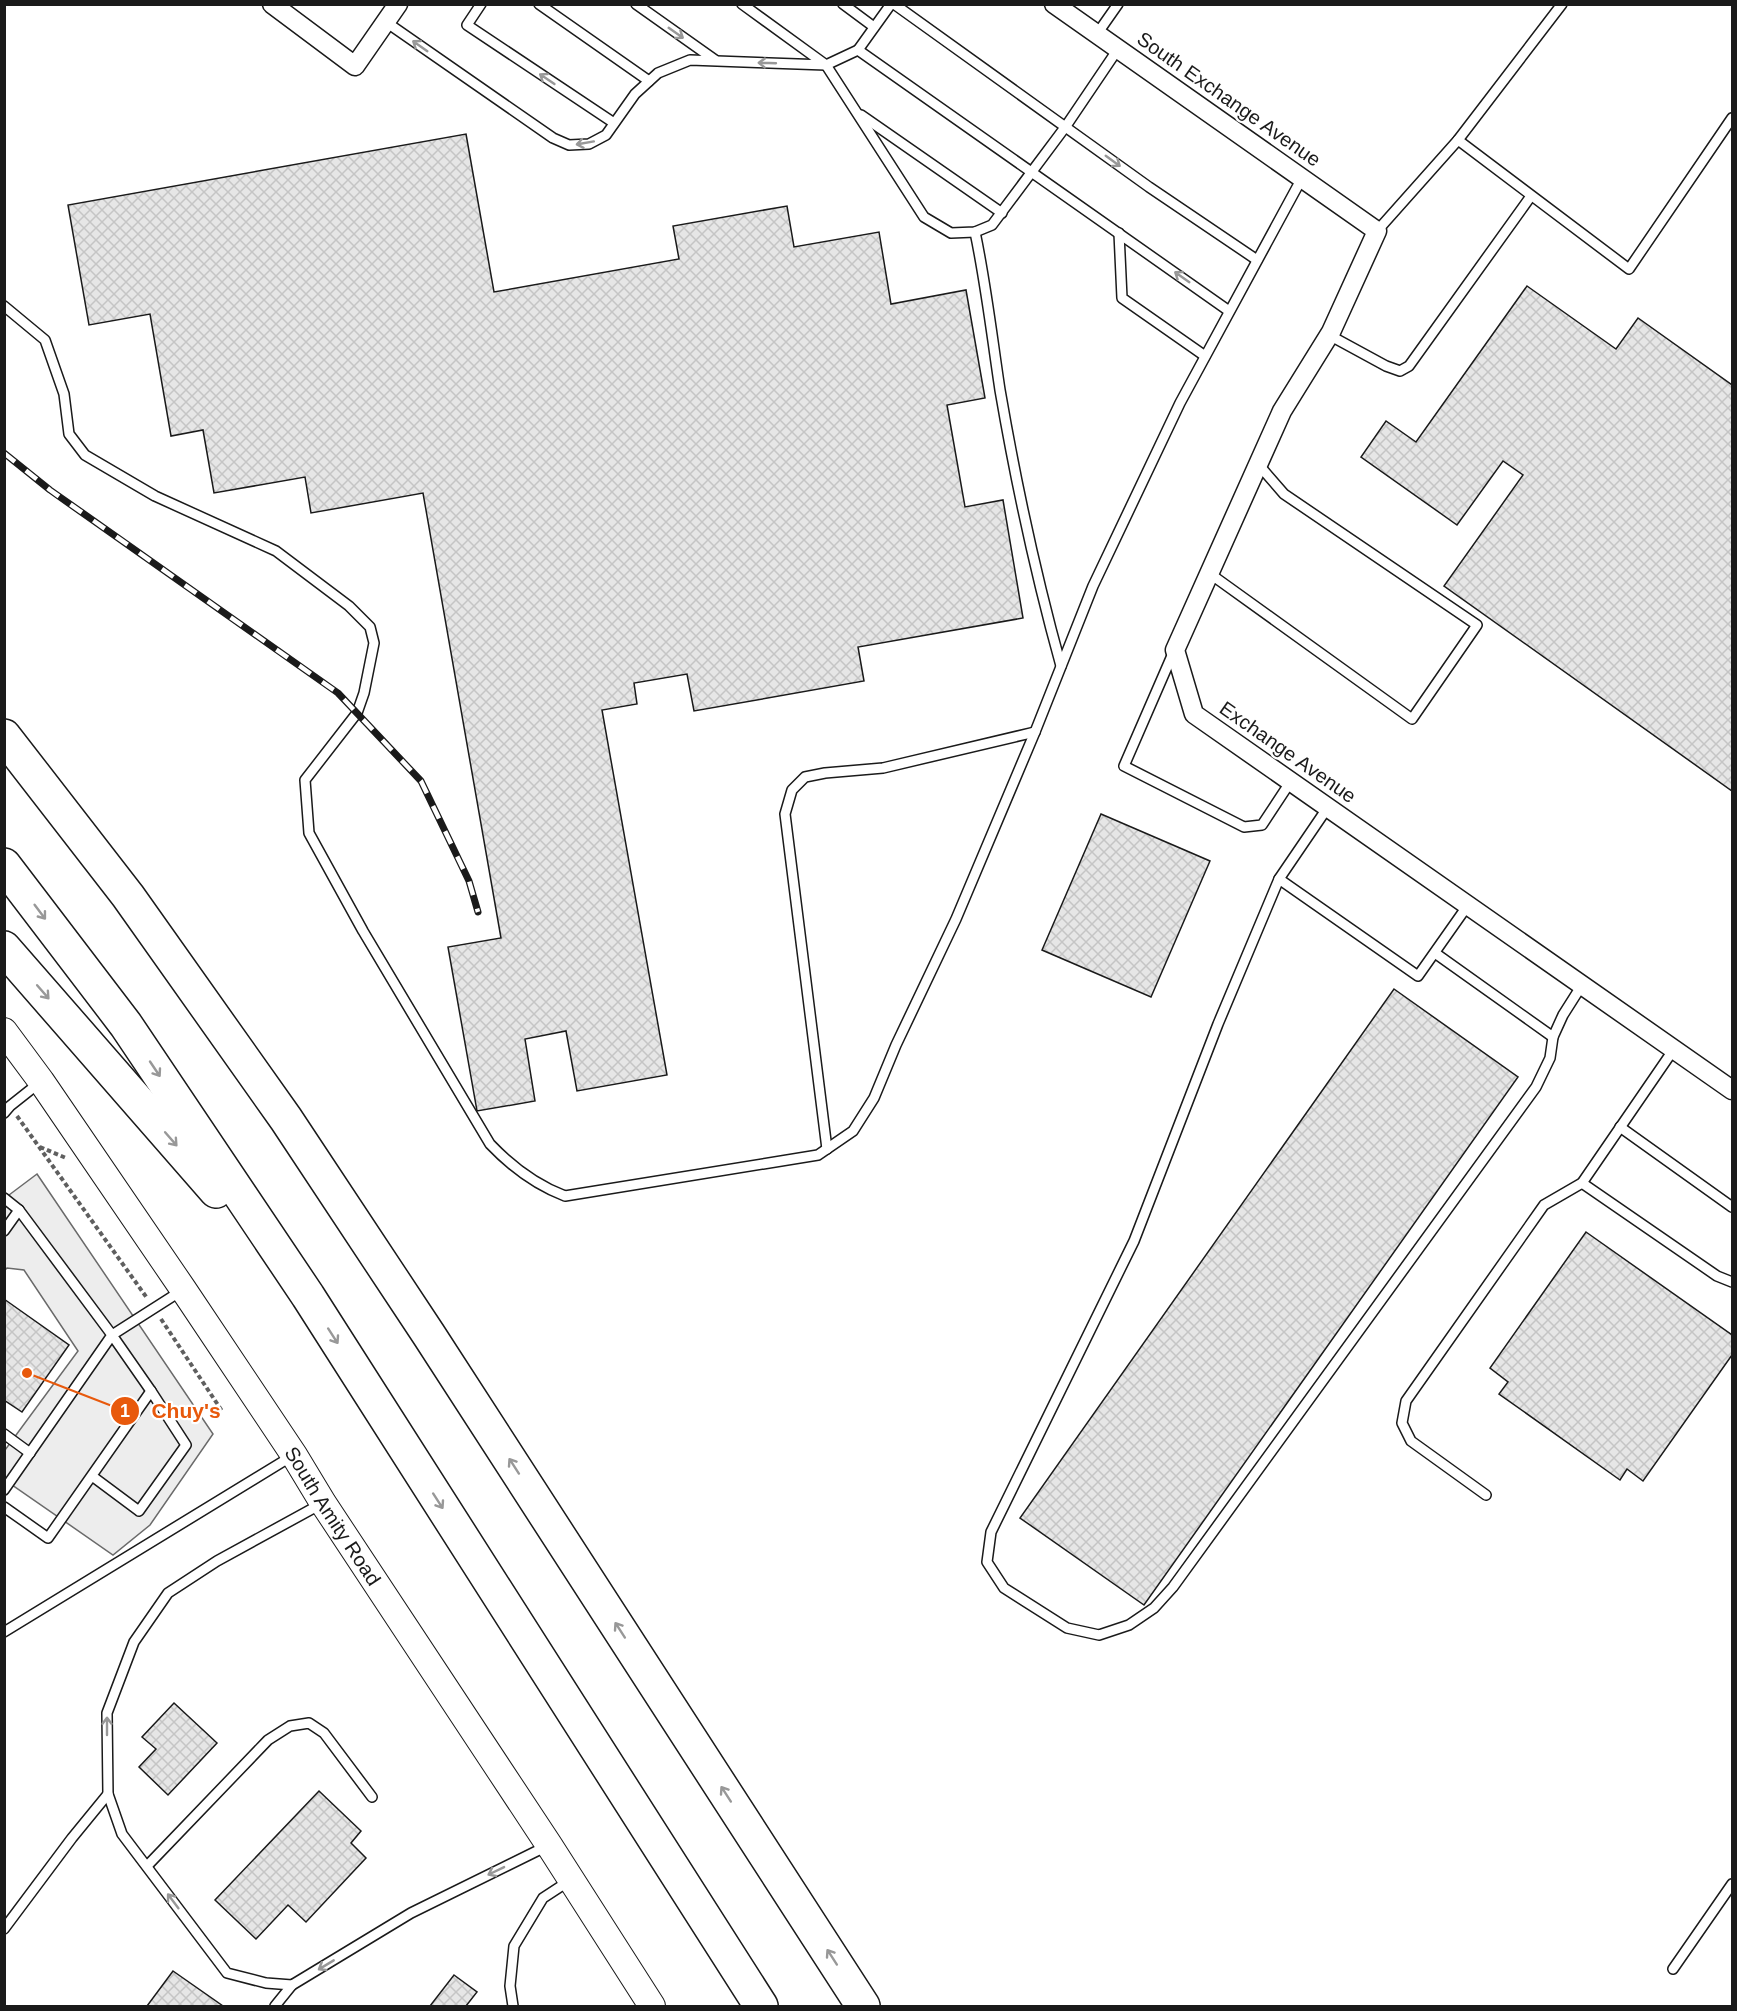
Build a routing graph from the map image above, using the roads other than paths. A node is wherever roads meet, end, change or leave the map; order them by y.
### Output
1 (272, 4) edge
2 (398, 4) edge
3 (481, 4) edge
4 (539, 4) edge
5 (636, 4) edge
6 (742, 4) edge
7 (843, 4) edge
8 (893, 4) edge
9 (1054, 4) edge
10 (1118, 4) edge
11 (1562, 4) edge
12 (386, 22) junction
13 (874, 27) junction
14 (1096, 34) junction
15 (1118, 49) junction
16 (858, 50) junction
17 (716, 61) junction
18 (826, 64) junction
19 (649, 81) junction
20 (857, 112) junction
21 (1732, 118) edge
22 (614, 123) junction
23 (1066, 126) junction
24 (1458, 140) junction
25 (1033, 171) junction
26 (1302, 178) junction
27 (1531, 195) junction
28 (1002, 213) junction
29 (1377, 231) junction
30 (975, 232) junction
31 (1119, 232) junction
32 (1257, 260) junction
33 (4, 306) edge
34 (1229, 311) junction
35 (1329, 335) junction
36 (1205, 356) junction
37 (1258, 464) junction
38 (1209, 573) junction
39 (1175, 650) junction
40 (1061, 666) junction
41 (1035, 732) junction
42 (4, 736) edge
43 (1291, 781) junction
44 (1328, 807) junction
45 (4, 865) edge
46 (1279, 879) junction
47 (1468, 905) junction
48 (4, 948) edge
49 (1435, 953) junction
50 (1582, 985) junction
51 (4, 1031) edge
52 (1553, 1037) junction
53 (1674, 1049) junction
54 (41, 1082) junction
55 (1732, 1090) edge
56 (4, 1113) edge
57 (1620, 1127) junction
58 (827, 1149) junction
59 (1582, 1183) junction
60 (4, 1198) edge
61 (1732, 1207) edge
62 (20, 1210) junction
63 (4, 1231) edge
64 (1732, 1282) edge
65 (183, 1289) junction
66 (308, 1296) junction
67 (112, 1335) junction
68 (151, 1391) junction
69 (4, 1434) edge
70 (30, 1453) junction
71 (294, 1455) junction
72 (92, 1476) junction
73 (4, 1490) edge
74 (1486, 1495) dead end
75 (323, 1503) junction
76 (4, 1507) edge
77 (4, 1632) edge
78 (108, 1794) junction
79 (372, 1797) dead end
80 (549, 1845) junction
81 (147, 1866) junction
82 (570, 1879) junction
83 (1732, 1884) edge
84 (4, 1929) edge
85 (1673, 1969) dead end
86 (292, 1985) junction
87 (275, 2007) edge
88 (513, 2007) edge
89 (652, 2007) edge
90 (761, 2007) edge
91 (863, 2007) edge

1 - 12 street
2 - 12 street
22 -> 3 lane
4 - 19 lane
5 -> 17 lane
6 - 18 lane
7 - 13 lane
8 - 13 lane
8 - 23 lane
9 - 14 street, South Exchange Avenue
10 - 14 lane
11 - 24 lane
22 -> 12 lane
13 - 16 lane
14 - 15 street, South Exchange Avenue
15 - 23 lane
15 - 26 street, South Exchange Avenue
16 - 18 lane
16 - 25 lane
18 -> 17 lane
17 - 19 lane
18 - 20 lane
19 - 22 lane
20 - 28 lane
20 - 30 lane
21 - 27 lane
23 - 25 lane
23 -> 32 lane
24 - 27 lane
24 - 29 lane
25 - 28 lane
25 - 31 lane
26 - 29 street, South Exchange Avenue
26 - 32 lane
27 - 35 lane
28 - 30 lane
29 - 35 street
30 - 40 lane
34 -> 31 lane
31 - 36 lane
32 - 34 lane
33 - 58 lane
34 - 36 lane
35 - 37 street
36 - 40 lane
37 - 38 street
37 - 38 lane
38 - 39 street
39 - 43 street, Exchange Avenue
39 - 43 lane
40 - 41 lane
41 - 58 lane
41 - 58 lane
91 -> 42 highway
43 - 44 street, Exchange Avenue
44 - 46 lane
44 - 47 street, Exchange Avenue
45 -> 66 highway
46 - 49 lane
46 - 52 lane
47 - 49 lane
47 - 50 street, Exchange Avenue
48 -> 66 highway
49 - 52 lane
50 - 52 lane
50 - 53 street, Exchange Avenue
51 - 54 main road, South Amity Road
53 - 55 street, Exchange Avenue
53 - 57 lane
54 - 56 lane
54 - 65 main road, South Amity Road
57 - 59 lane
57 - 61 lane
59 - 64 lane
59 - 74 lane
60 - 62 lane
62 - 63 lane
62 - 67 lane
65 - 67 lane
65 - 71 main road, South Amity Road
66 -> 90 highway
67 - 68 lane
67 - 70 lane
68 - 72 lane
68 - 72 lane
69 - 70 lane
70 - 73 lane
71 - 75 main road, South Amity Road
71 - 77 lane
72 - 76 lane
78 -> 75 lane
75 - 80 main road, South Amity Road
78 - 81 lane
78 - 84 lane
79 - 81 lane
80 - 82 main road, South Amity Road
80 -> 86 lane
86 -> 81 lane
82 - 88 lane
82 - 89 main road, South Amity Road
83 - 85 lane
86 - 87 lane

